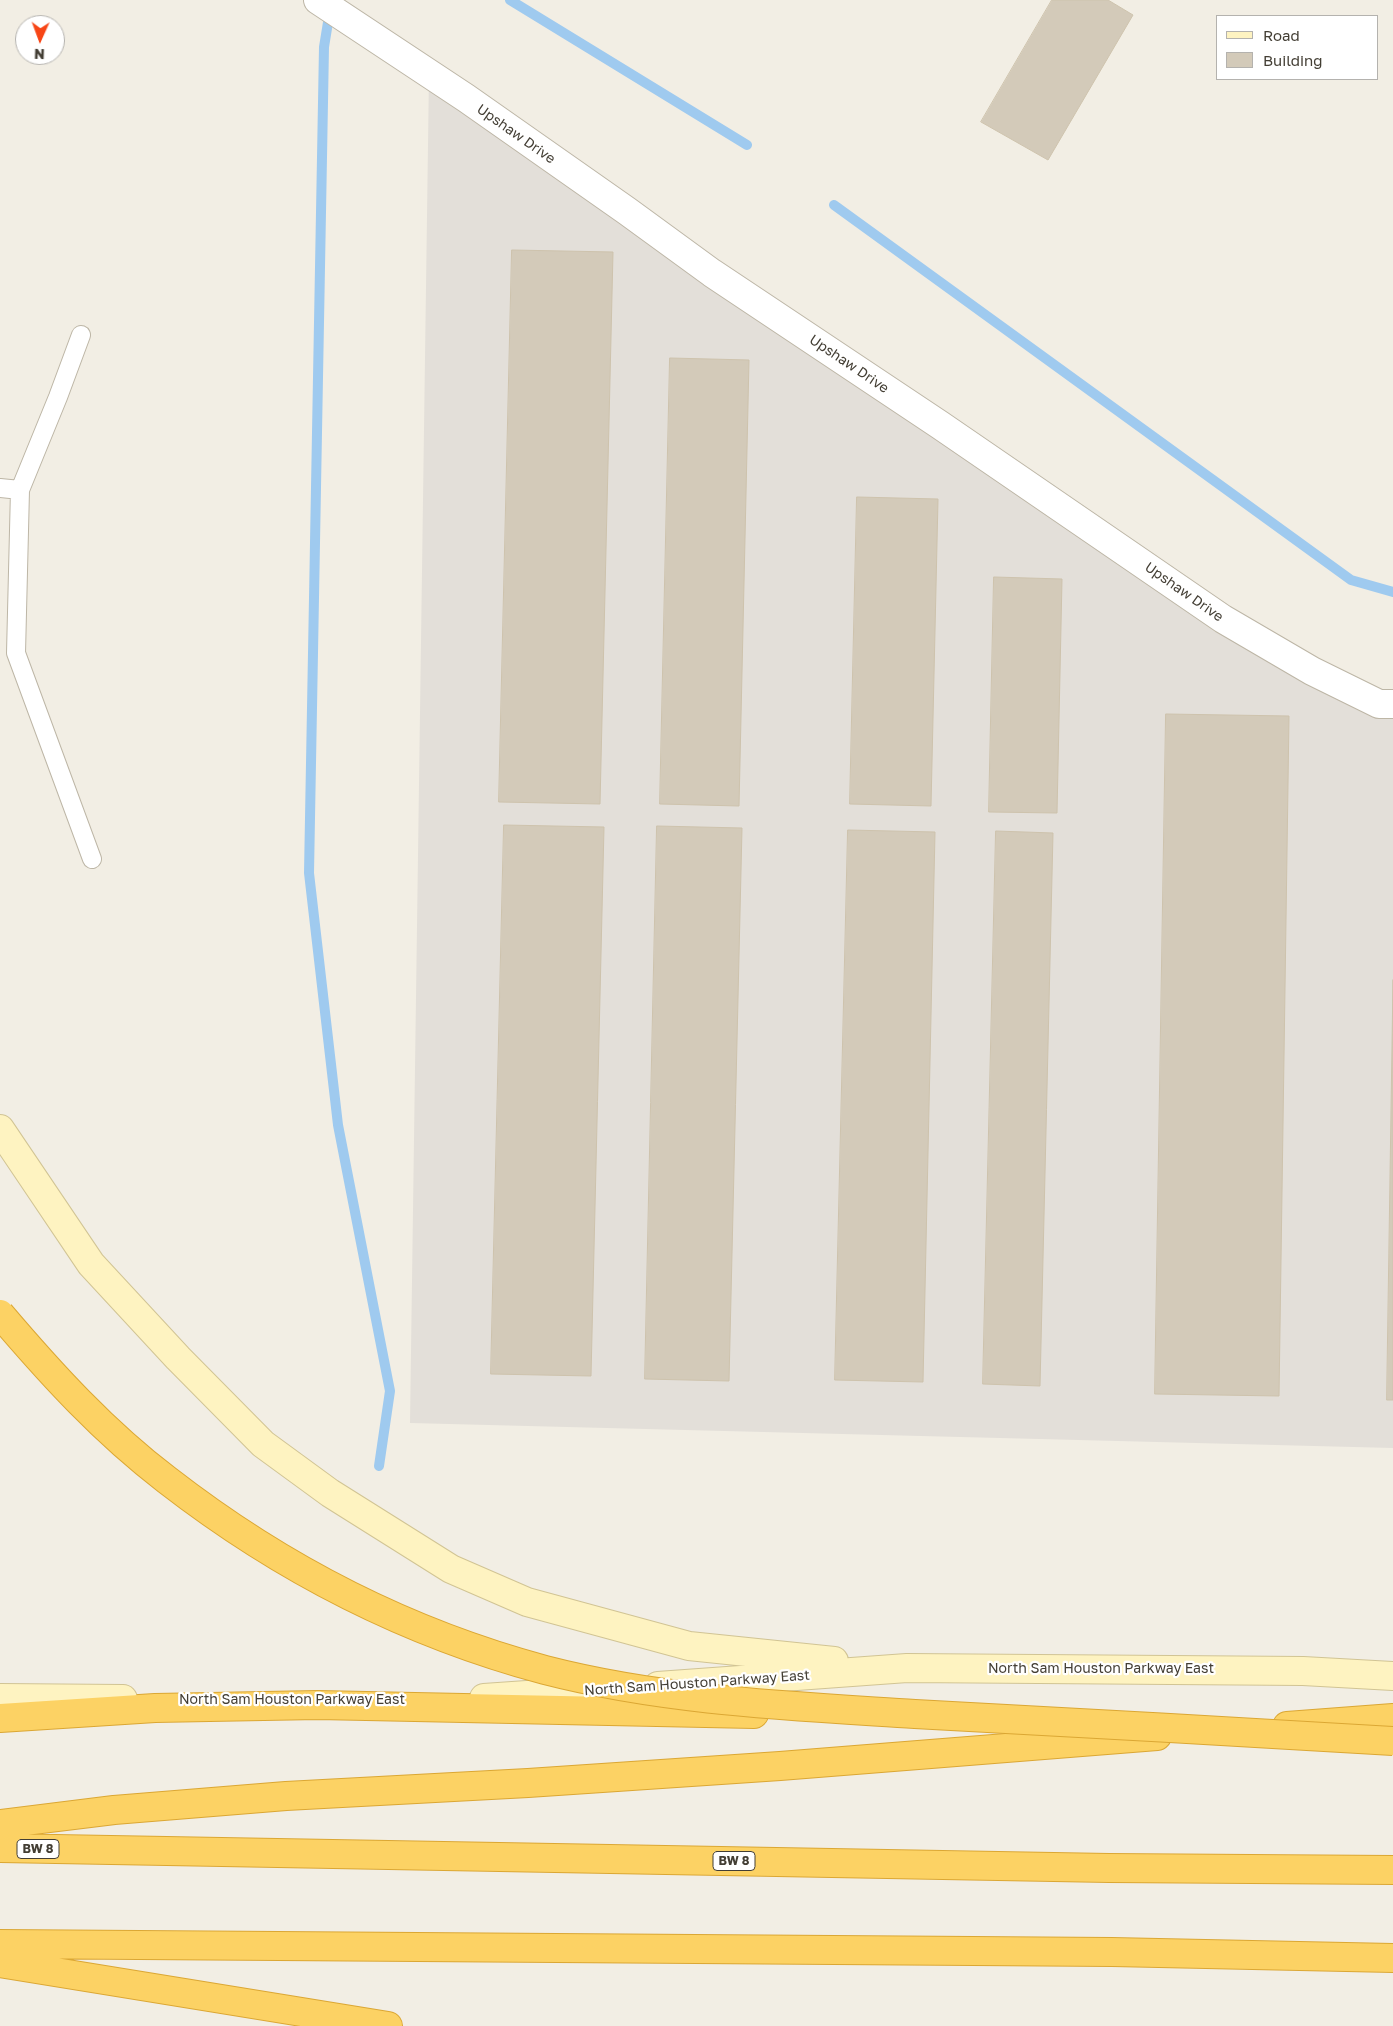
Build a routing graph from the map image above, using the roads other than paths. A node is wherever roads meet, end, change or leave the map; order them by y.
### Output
1 (318, 0) edge
2 (80, 335) dead end
3 (0, 488) edge
4 (20, 490) junction
5 (1393, 704) edge
6 (92, 860) dead end
7 (0, 1129) edge
8 (0, 1314) edge
9 (907, 1668) junction
10 (1393, 1676) edge
11 (0, 1698) edge
12 (0, 1718) edge
13 (1393, 1718) edge
14 (1003, 1719) junction
15 (1393, 1741) edge
16 (0, 1824) edge
17 (0, 1848) edge
18 (1393, 1870) edge
19 (0, 1944) edge
20 (34, 1956) junction
21 (1393, 1958) edge
22 (0, 1963) edge
23 (388, 2026) edge

1 - 5 street, Upshaw Drive
2 - 4 lane
3 - 4 lane
4 - 6 lane
7 - 9 main road
8 - 14 highway, bridge
9 - 10 main road, North Sam Houston Parkway East
9 - 11 main road, North Sam Houston Parkway East
12 - 14 highway, bridge
13 - 16 highway
14 - 15 highway, bridge
17 - 18 highway, BW 8
19 - 20 highway
20 - 21 highway
20 - 22 highway
20 - 23 highway

